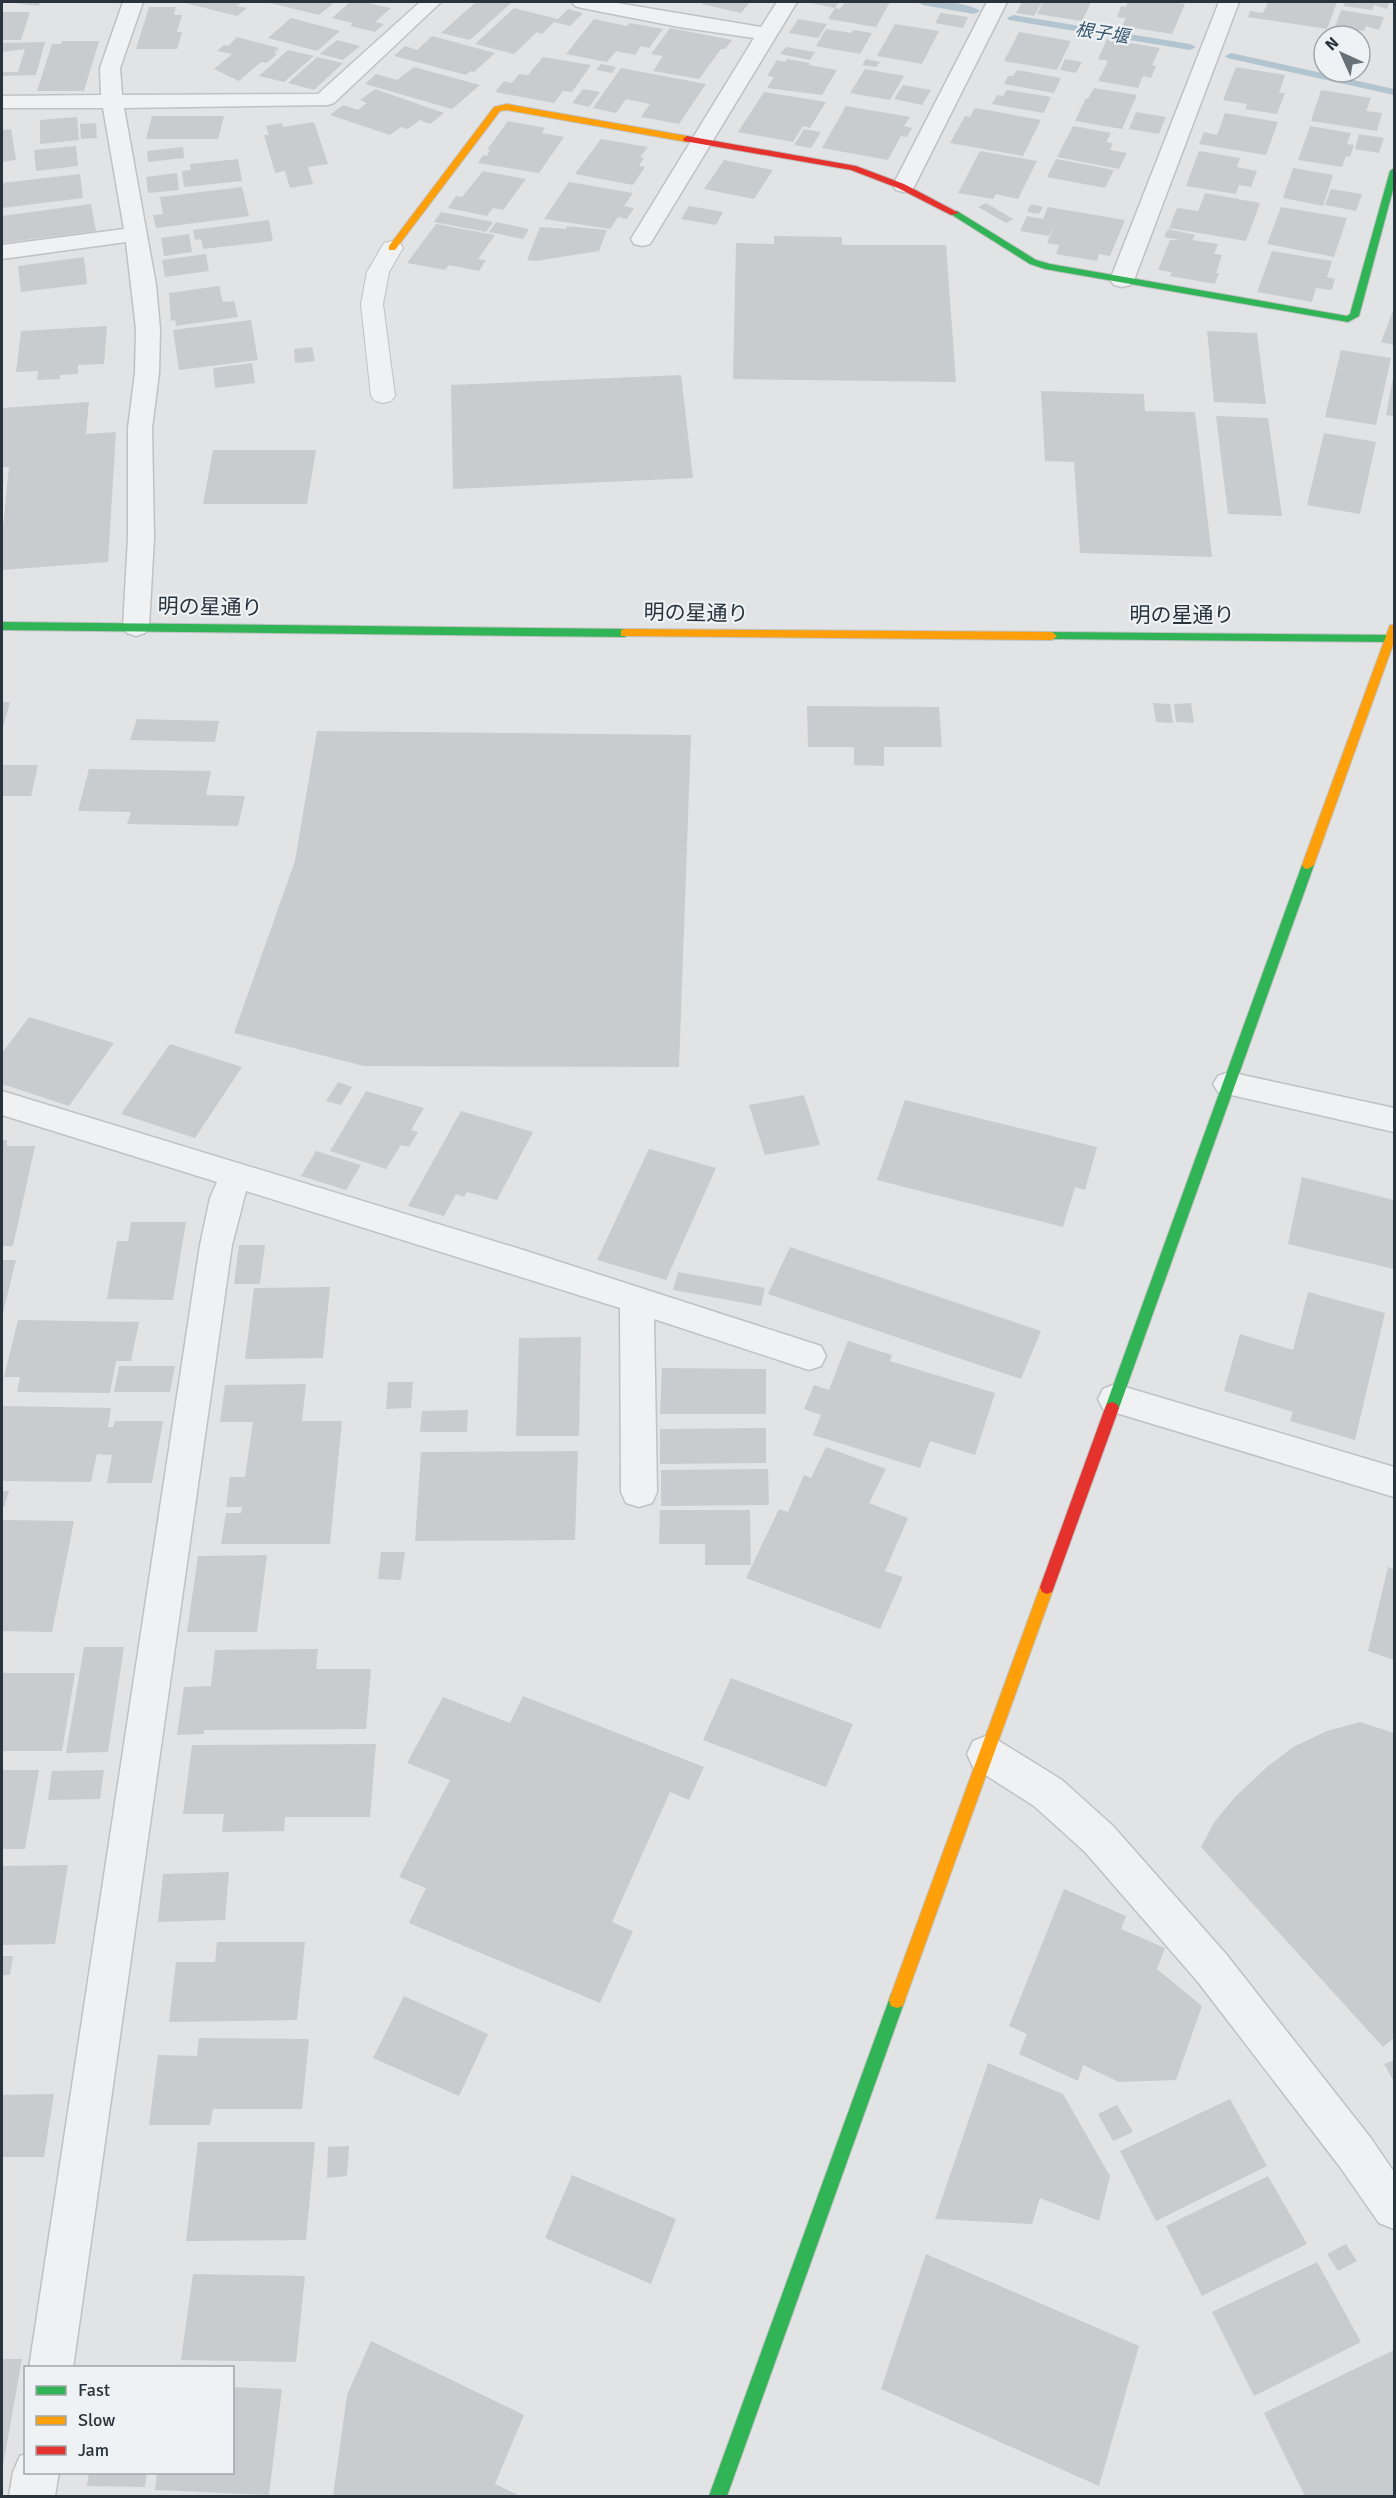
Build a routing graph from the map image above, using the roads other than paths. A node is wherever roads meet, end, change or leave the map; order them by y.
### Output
1 (132, 2) edge
2 (430, 2) edge
3 (582, 2) edge
4 (787, 2) edge
5 (997, 2) edge
6 (1229, 2) edge
7 (767, 34) junction
8 (2, 102) edge
9 (111, 102) junction
10 (704, 140) junction
11 (1395, 171) edge
12 (904, 185) junction
13 (136, 234) junction
14 (642, 239) dead end
15 (392, 248) joint
16 (2, 252) edge
17 (1122, 280) junction
18 (383, 396) dead end
19 (2, 626) edge
20 (136, 627) junction
21 (1393, 635) edge
22 (1229, 1084) junction
23 (2, 1103) edge
24 (1395, 1120) edge
25 (236, 1176) junction
26 (637, 1300) junction
27 (809, 1356) dead end
28 (1115, 1399) junction
29 (1395, 1482) edge
30 (639, 1492) dead end
31 (986, 1754) junction
32 (1395, 2208) edge
33 (51, 2366) edge
34 (36, 2474) edge
35 (32, 2496) edge
36 (718, 2496) edge

1 - 9 street
2 - 9 street
3 - 7 street
4 - 7 street
5 - 12 street
6 - 17 street
7 - 10 street
8 - 9 street
9 - 13 street
10 - 12 street
10 - 14 street
10 - 15 street
11 - 17 street
12 - 17 street
13 - 16 street
13 - 20 street
15 - 18 lane
19 - 20 street, 明の星通り
20 - 21 street, 明の星通り
21 - 22 street
22 - 24 street
22 - 28 street
23 - 25 street
25 - 26 street
25 - 33 street
26 - 27 street
26 - 30 street
28 - 29 street
28 - 31 street
31 - 32 street
31 - 36 street
34 - 35 street

